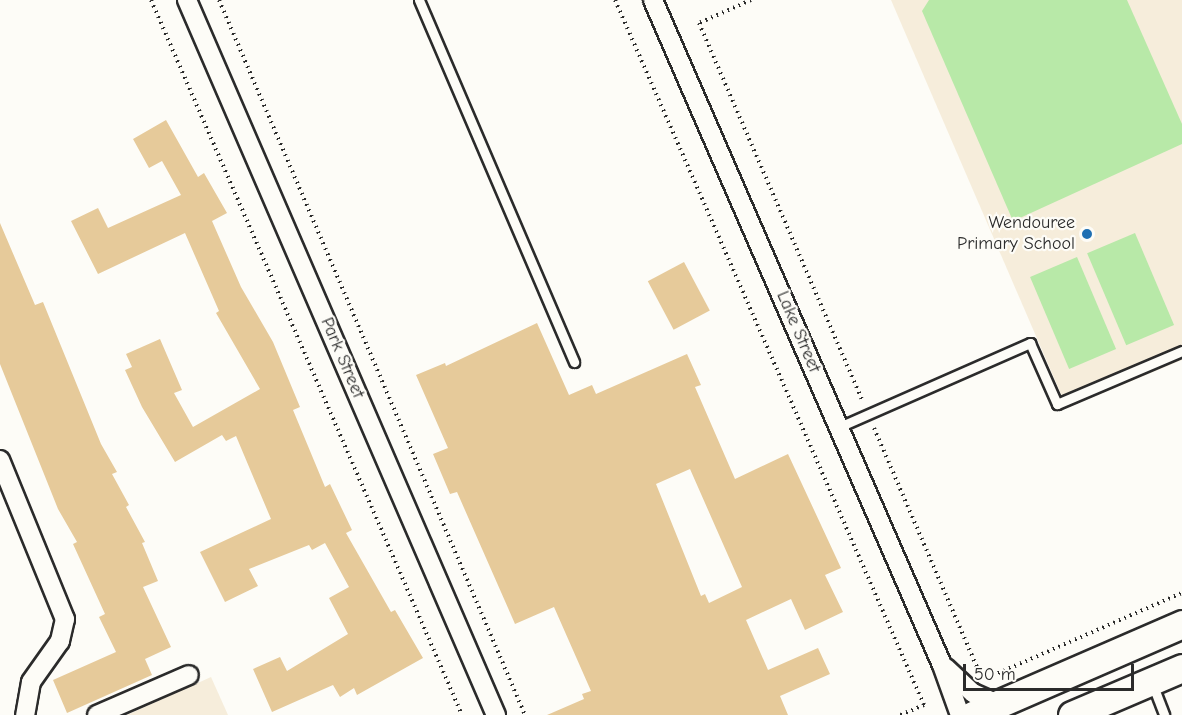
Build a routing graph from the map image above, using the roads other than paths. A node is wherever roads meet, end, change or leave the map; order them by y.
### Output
1 (187, 0) edge
2 (419, 0) edge
3 (654, 0) edge
4 (1182, 351) edge
5 (574, 362) dead end
6 (839, 427) junction
7 (0, 460) edge
8 (1182, 624) edge
9 (942, 665) junction
10 (1182, 668) edge
11 (189, 675) dead end
12 (1151, 681) junction
13 (998, 704) junction
14 (25, 715) edge
15 (97, 715) edge
16 (496, 715) edge
17 (960, 715) edge
18 (973, 715) edge
19 (1072, 715) edge
20 (1164, 715) edge

1 - 16 street, Park Street
2 - 5 lane
3 - 6 street, Lake Street
4 - 6 lane
6 - 9 street, Lake Street
7 - 14 street
8 - 13 main road
9 - 13 street, Lake Street
9 - 17 street, Lake Street
10 - 12 main road
11 - 15 street
12 - 19 main road
12 - 20 lane
13 - 18 main road

